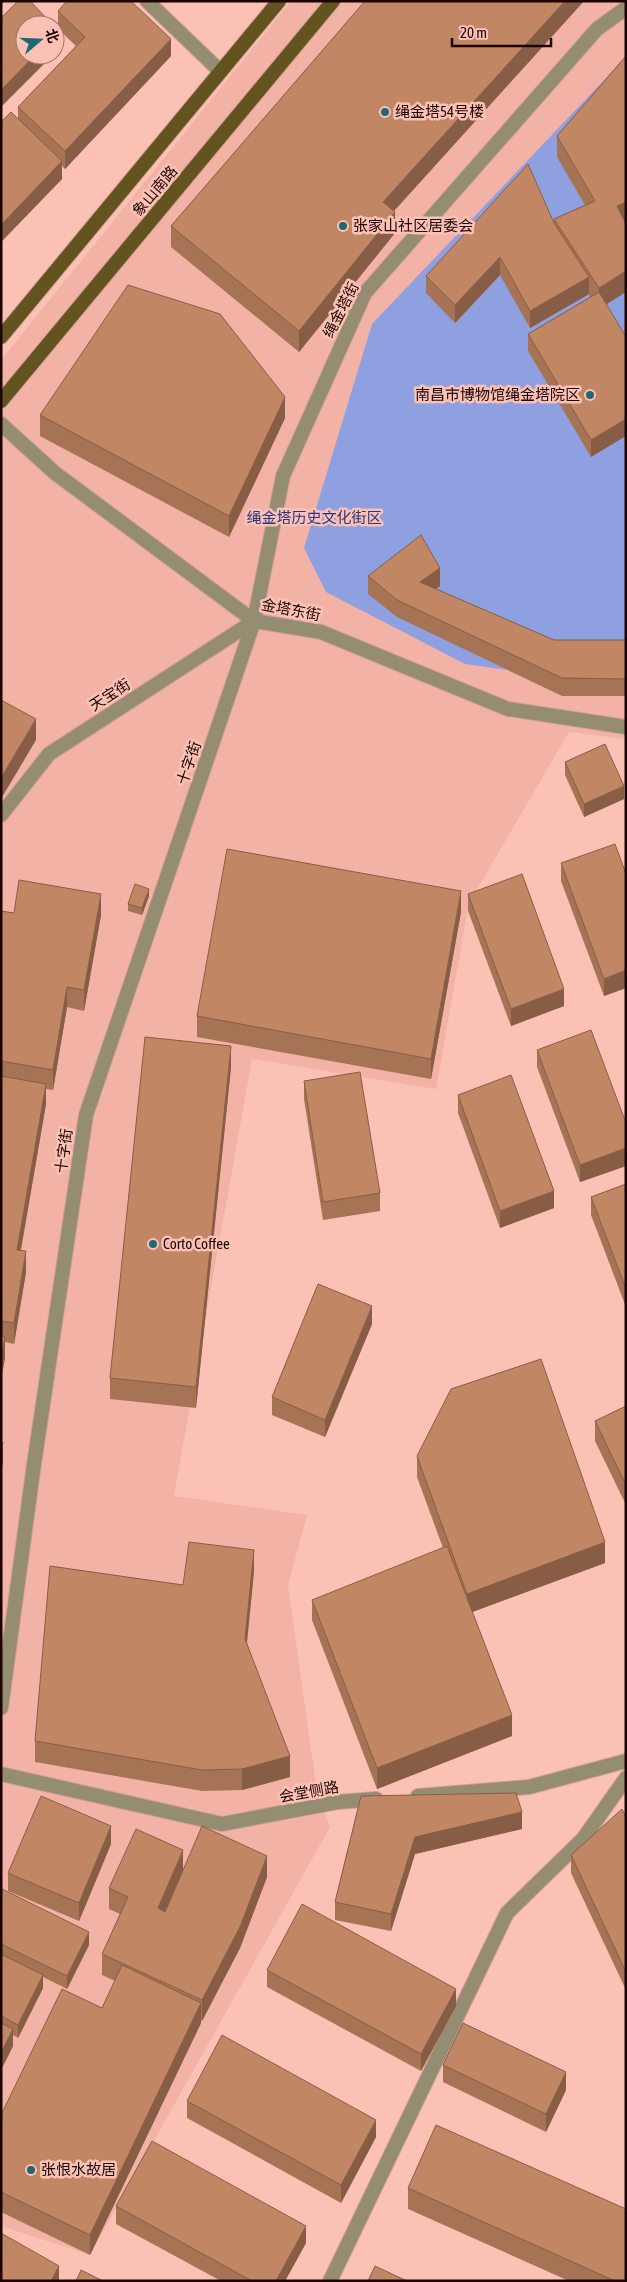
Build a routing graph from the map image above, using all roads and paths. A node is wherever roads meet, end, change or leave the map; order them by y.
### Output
1 (147, 1) edge
2 (279, 1) edge
3 (333, 1) edge
4 (626, 8) edge
5 (220, 72) junction
6 (1, 337) edge
7 (1, 401) edge
8 (1, 424) edge
9 (254, 621) junction
10 (626, 727) edge
11 (1, 815) edge
12 (1, 1708) edge
13 (626, 1761) edge
14 (1, 1774) edge
15 (626, 1778) edge
16 (405, 1797) edge
17 (386, 1798) edge
18 (330, 2281) edge

1 - 5 street
2 - 5 main road, 象山南路
3 - 7 main road, 象山南路
4 - 9 street, 绳金塔街
5 - 6 main road, 象山南路
8 - 9 street, 金塔东街
9 - 10 street, 金塔东街
9 - 11 street, 天宝街
9 - 12 street, 十字街
13 - 16 street
14 - 17 street, 会堂侧路
15 - 18 street

